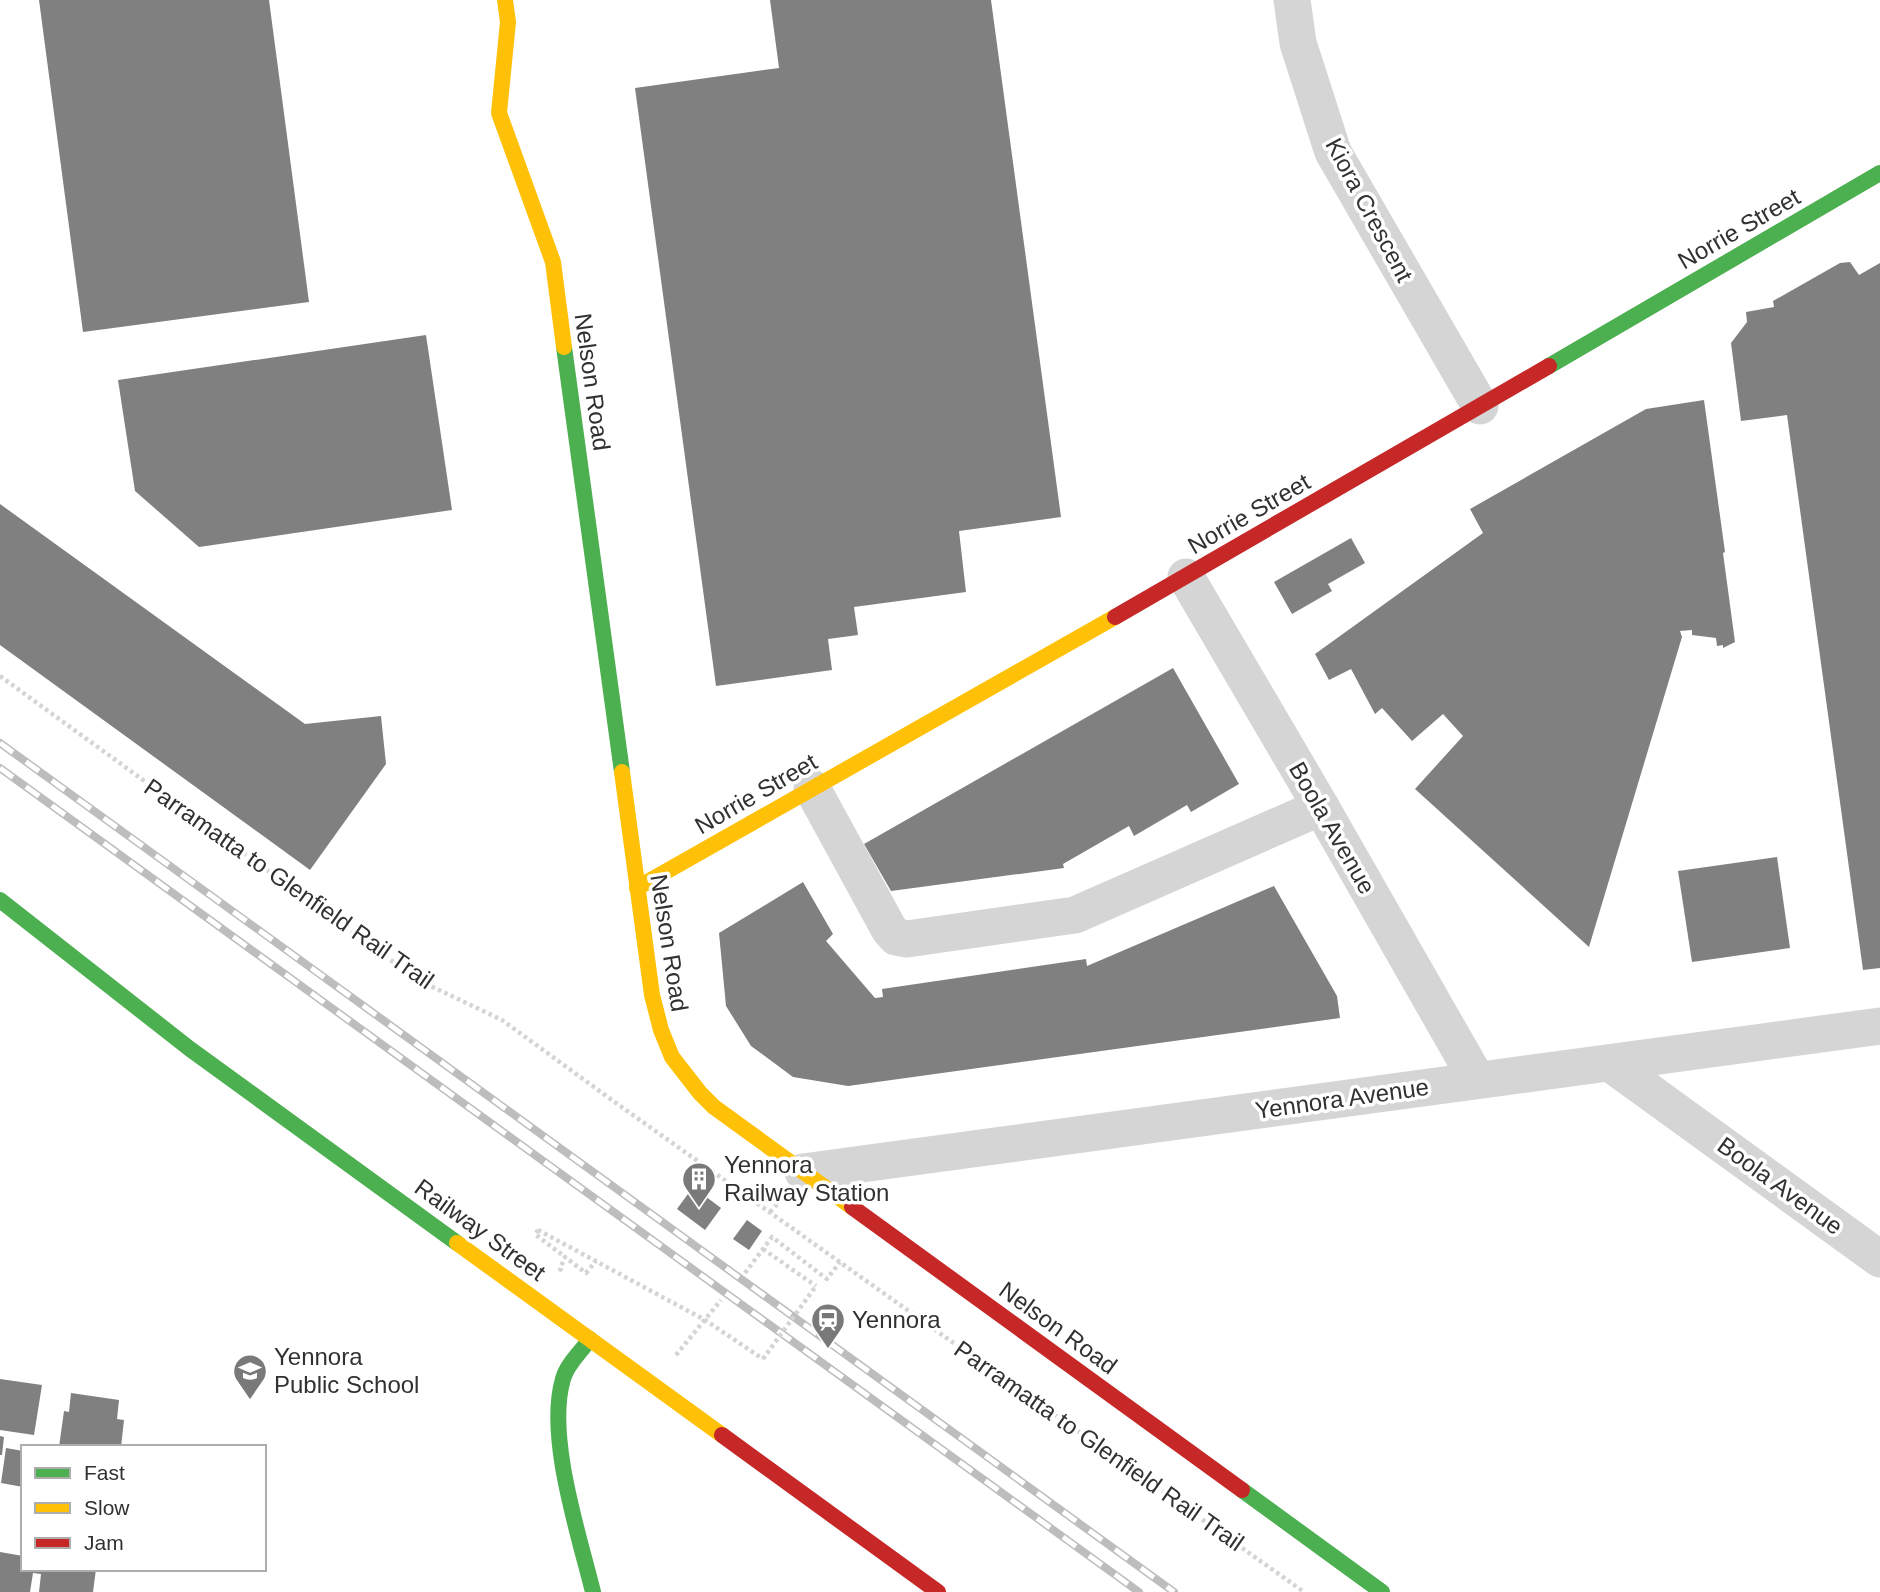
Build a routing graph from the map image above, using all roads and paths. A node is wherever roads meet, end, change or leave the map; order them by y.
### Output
1 (505, 0) edge
2 (1292, 0) edge
3 (1880, 173) edge
4 (1480, 406) junction
5 (1186, 577) junction
6 (0, 676) edge
7 (813, 788) junction
8 (1321, 807) junction
9 (637, 888) junction
10 (0, 900) edge
11 (1880, 1026) edge
12 (1611, 1064) junction
13 (1477, 1080) junction
14 (803, 1172) junction
15 (763, 1249) junction
16 (565, 1257) junction
17 (1880, 1259) edge
18 (596, 1261) junction
19 (840, 1262) junction
20 (560, 1269) dead end
21 (745, 1273) dead end
22 (721, 1300) dead end
23 (705, 1320) junction
24 (590, 1339) junction
25 (683, 1348) dead end
26 (593, 1592) edge
27 (938, 1592) edge
28 (1304, 1592) edge
29 (1382, 1592) edge

1 - 9 street, Nelson Road
2 - 4 street, Kiora Crescent
3 - 4 street, Norrie Street
4 - 5 street, Norrie Street
5 - 7 street, Norrie Street
5 - 8 street, Boola Avenue
6 - 19 path, Parramatta to Glenfield Rail Trail
7 - 8 street
7 - 9 street, Norrie Street
8 - 13 street, Boola Avenue
9 - 14 street, Nelson Road
10 - 24 street, Railway Street
11 - 12 street, Yennora Avenue
12 - 13 street, Yennora Avenue
12 - 17 street, Boola Avenue
13 - 14 street, Yennora Avenue
14 - 29 street, Nelson Road
15 - 19 path
15 - 21 path
15 - 23 path, bridge
16 - 18 path
16 - 18 path
16 - 20 path
18 - 23 path
19 - 28 path, Parramatta to Glenfield Rail Trail
22 - 23 path
23 - 25 path
24 - 26 street
24 - 27 street, Railway Street

